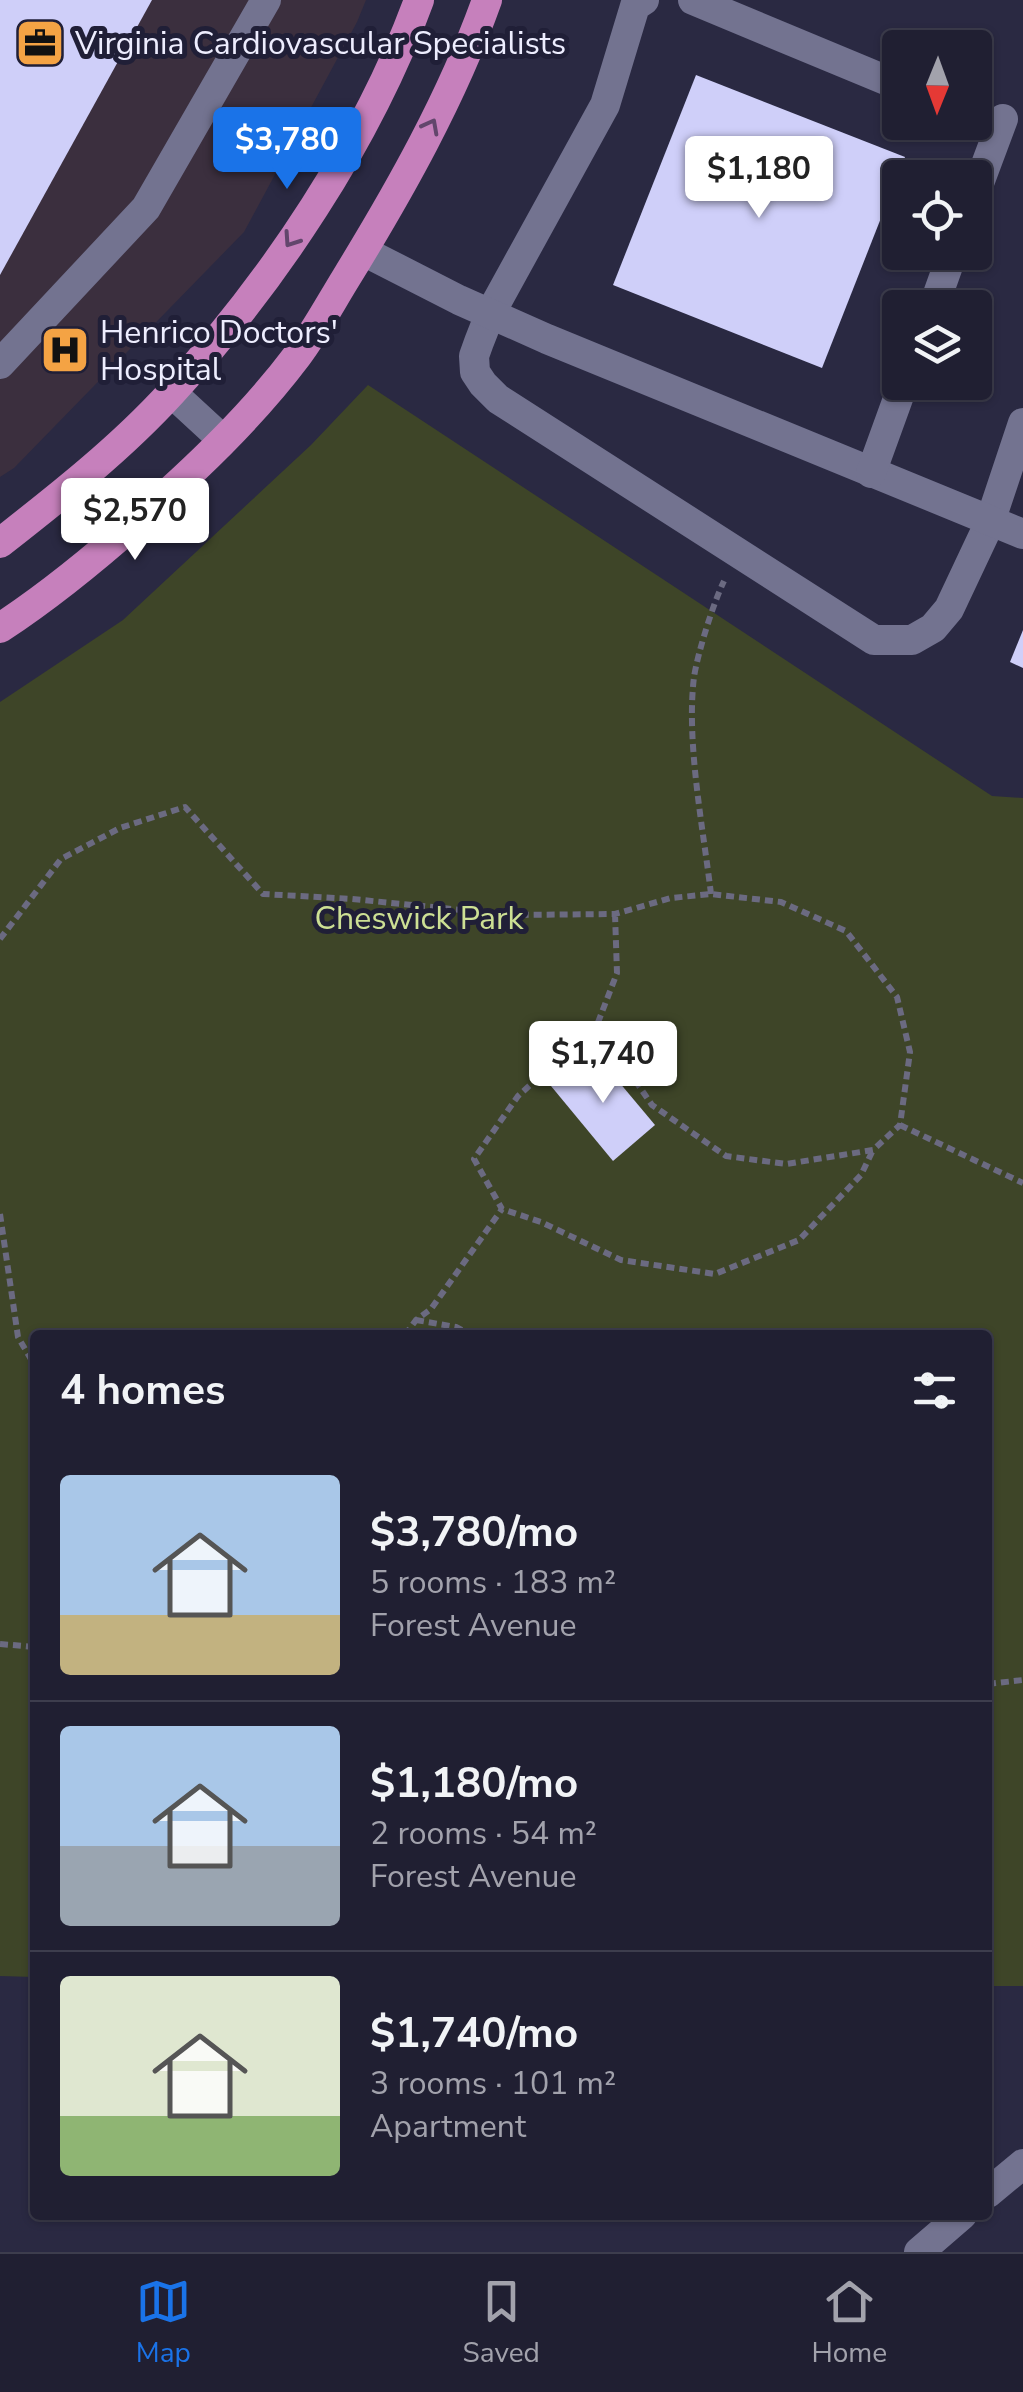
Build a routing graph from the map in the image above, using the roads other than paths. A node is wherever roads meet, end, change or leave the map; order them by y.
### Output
1 (266, 0) edge
2 (419, 0) edge
3 (487, 0) edge
4 (644, 0) edge
5 (693, 0) edge
6 (882, 79) edge
7 (1000, 118) edge
8 (986, 160) edge
9 (363, 251) junction
10 (490, 314) junction
11 (0, 364) edge
12 (172, 393) junction
13 (897, 400) edge
14 (1023, 422) edge
15 (223, 440) junction
16 (870, 473) junction
17 (990, 522) junction
18 (1023, 534) edge
19 (0, 543) edge
20 (0, 628) edge
21 (1023, 2164) edge
22 (992, 2191) edge
23 (956, 2220) edge
24 (920, 2252) edge

1 - 11 street
2 -> 12 main road
9 -> 3 main road
4 - 10 street
5 - 6 street
7 - 8 street
9 - 10 street
9 - 15 main road
10 - 16 street
10 - 17 street
12 - 15 street
12 - 19 main road
13 - 16 street
14 - 17 street
15 - 20 main road
16 - 17 street
17 - 18 street
21 - 22 street
23 - 24 street

